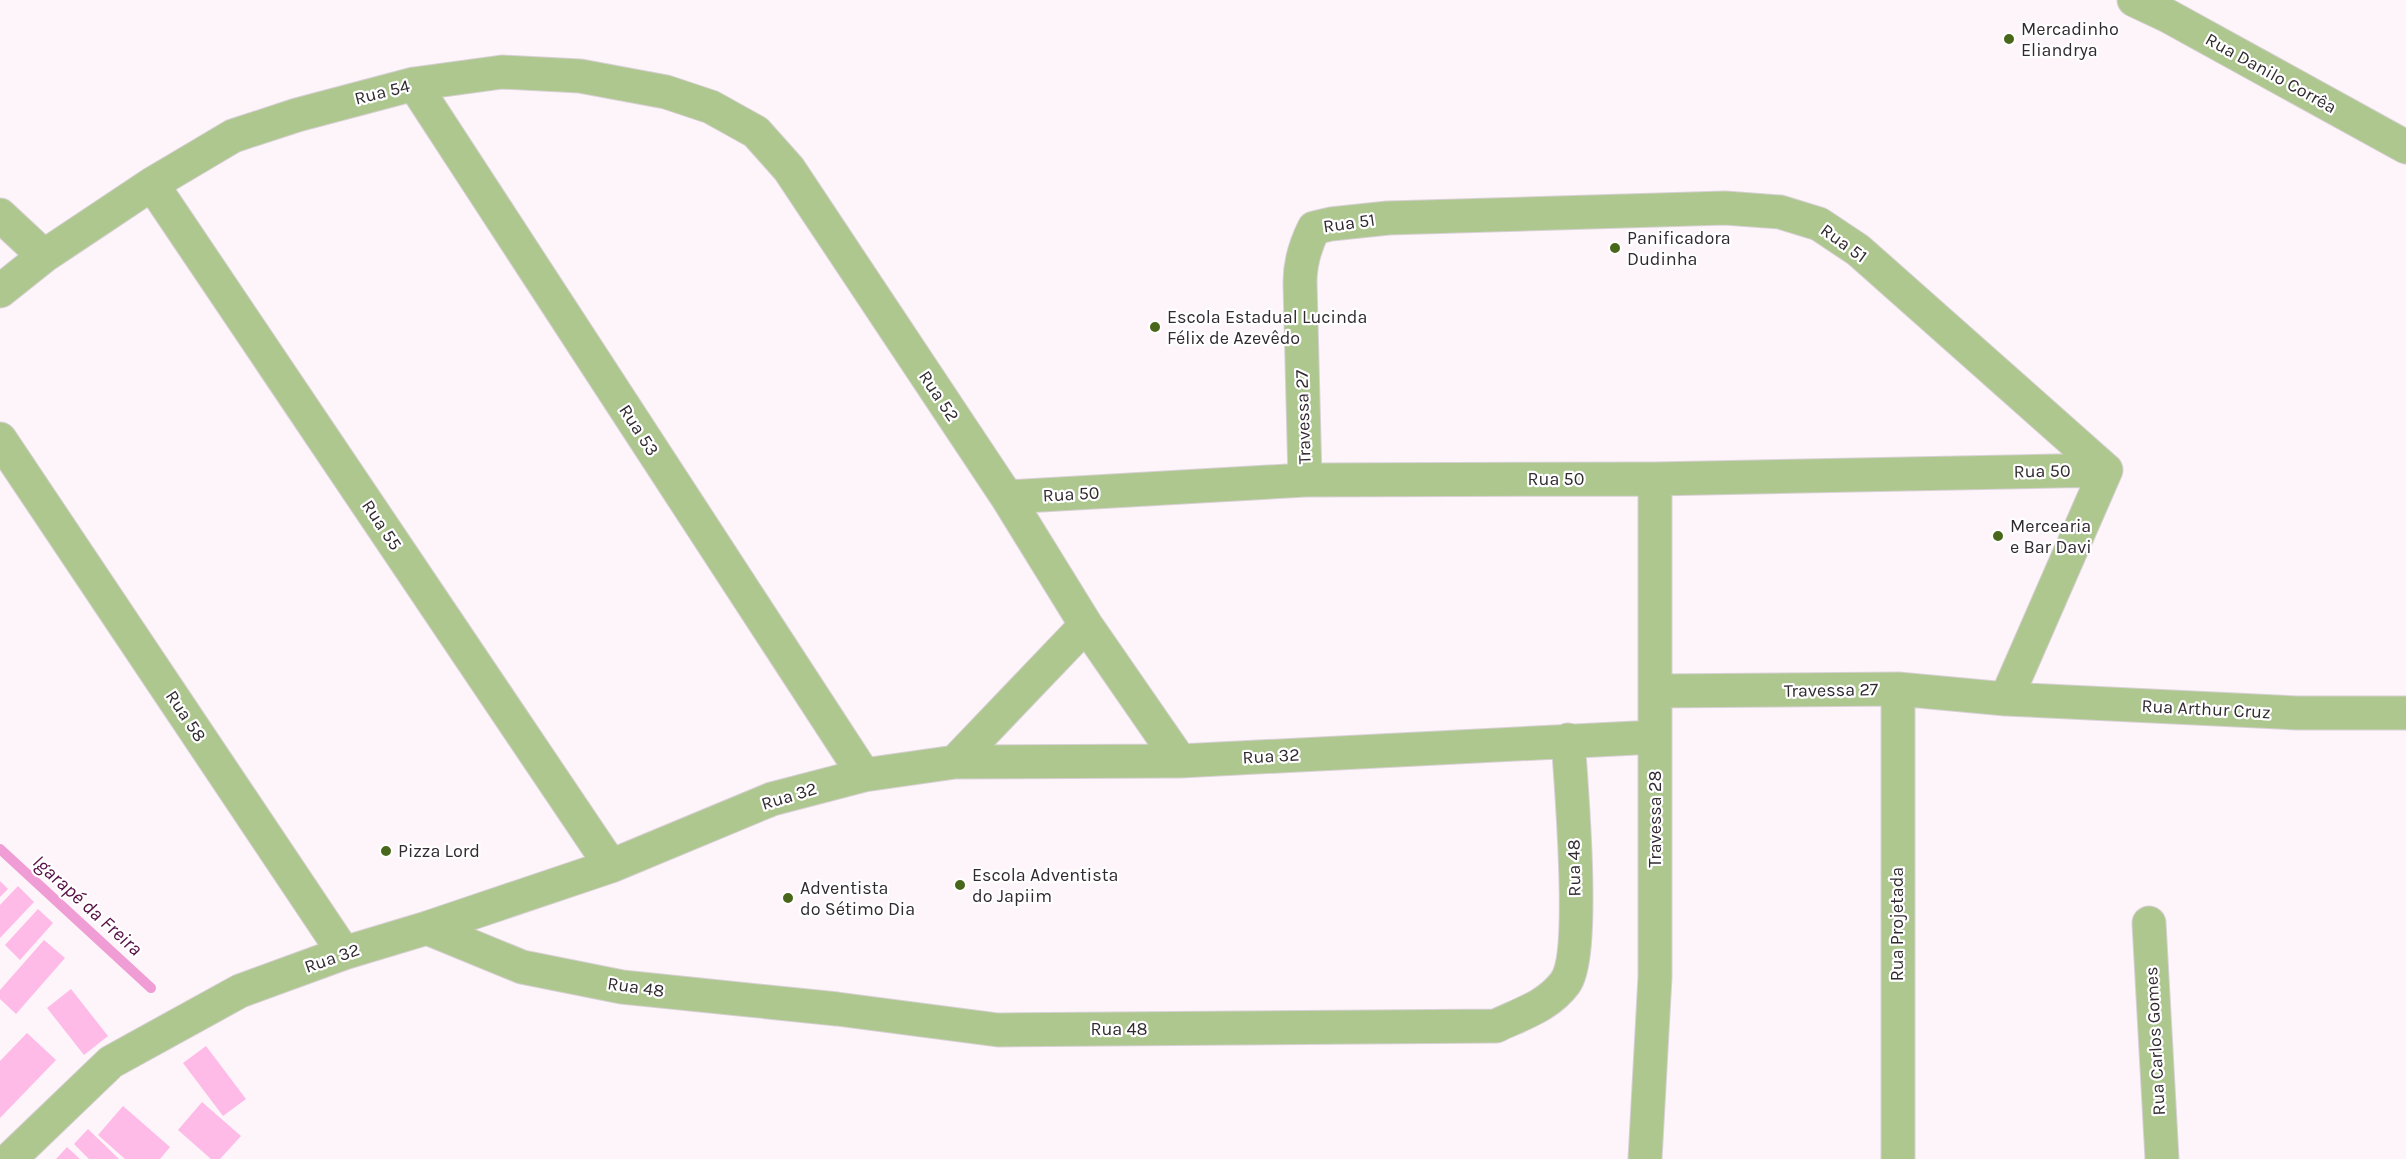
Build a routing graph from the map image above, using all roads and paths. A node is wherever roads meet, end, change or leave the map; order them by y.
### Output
1 (2134, 0) edge
2 (2172, 8) edge
3 (414, 84) junction
4 (2406, 147) edge
5 (789, 169) joint
6 (152, 184) junction
7 (0, 215) edge
8 (44, 256) junction
9 (1300, 282) joint
10 (0, 291) edge
11 (0, 439) edge
12 (2106, 470) junction
13 (1655, 479) junction
14 (1305, 480) junction
15 (1007, 497) junction
16 (1086, 625) junction
17 (1898, 689) junction
18 (1655, 691) junction
19 (2006, 699) junction
20 (2406, 713) edge
21 (1655, 737) junction
22 (1569, 740) junction
23 (1180, 761) junction
24 (955, 762) junction
25 (864, 776) junction
26 (611, 866) junction
27 (2149, 923) dead end
28 (427, 928) junction
29 (344, 953) junction
30 (10, 1159) edge
31 (1645, 1159) edge
32 (1899, 1159) edge
33 (2162, 1159) edge

1 - 2 street, Rua Danilo Corrêa
2 - 4 street, Rua Danilo Corrêa
3 - 5 street, Rua 54
3 - 6 street, Rua 54
3 - 25 street, Rua 53
5 - 15 street, Rua 52
6 - 8 street, Rua 54
6 - 26 street, Rua 55
7 - 8 street
8 - 10 street, Rua 54
9 - 12 street, Rua 51
9 - 14 street, Travessa 27
11 - 29 street, Rua 58
12 - 13 street, Rua 50
12 - 19 street
13 - 14 street, Rua 50
13 - 18 street, Travessa 28
14 - 15 street, Rua 50
15 - 16 street, Rua 52
16 - 23 street, Rua 52
16 - 24 street
17 - 18 street, Travessa 27
17 - 19 street, Travessa 27
17 - 32 street, Rua Projetada
18 - 21 street, Travessa 28
19 - 20 street, Rua Arthur Cruz
21 - 22 street, Rua 32
21 - 31 street, Travessa 28
22 - 23 street, Rua 32
22 - 28 street, Rua 48
23 - 24 street, Rua 32
24 - 25 street, Rua 32
25 - 26 street, Rua 32
26 - 28 street, Rua 32
27 - 33 street, Rua Carlos Gomes
28 - 29 street, Rua 32
29 - 30 street, Rua 32

